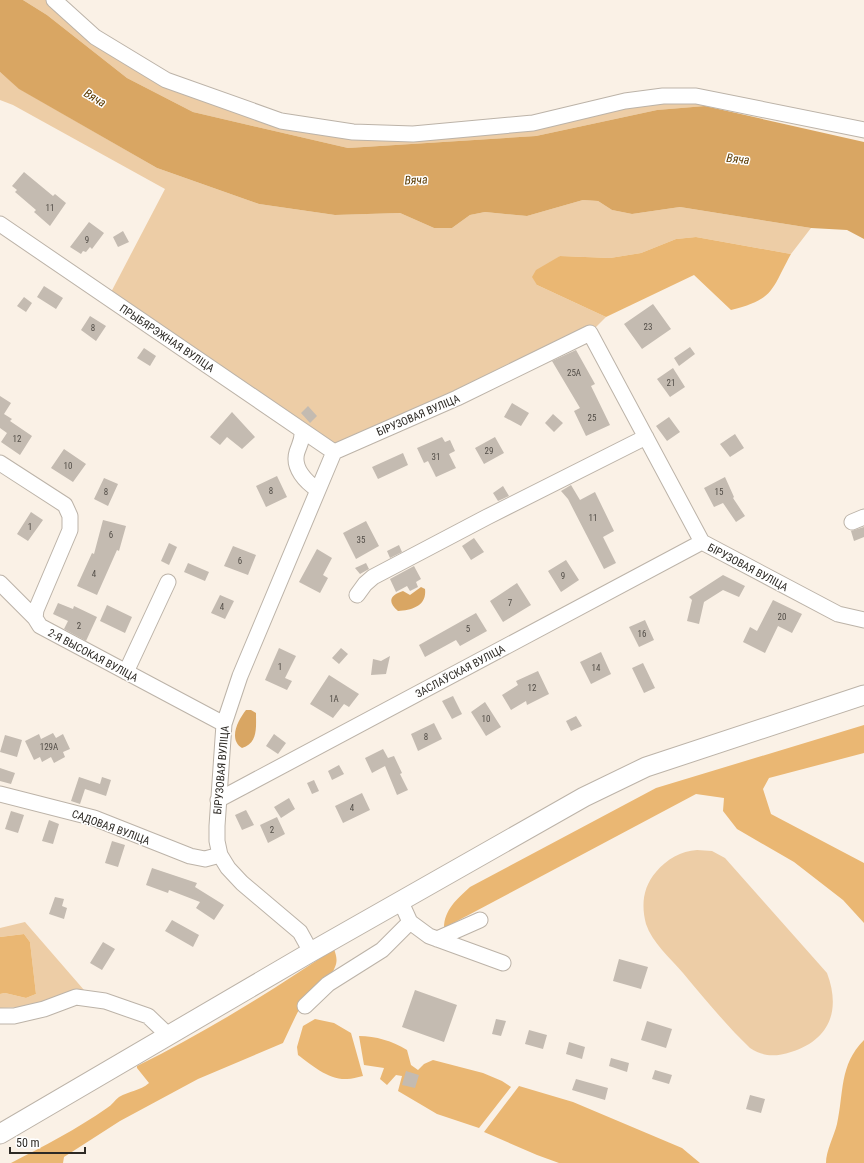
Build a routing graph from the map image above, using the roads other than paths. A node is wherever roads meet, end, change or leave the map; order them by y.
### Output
1 (54, 0) edge
2 (864, 130) edge
3 (0, 224) edge
4 (302, 430) junction
5 (646, 437) junction
6 (334, 452) junction
7 (0, 463) edge
8 (318, 490) junction
9 (702, 542) junction
10 (168, 582) dead end
11 (0, 583) edge
12 (357, 595) dead end
13 (35, 618) junction
14 (864, 620) edge
15 (126, 672) junction
16 (864, 695) edge
17 (224, 724) junction
18 (0, 794) edge
19 (218, 800) junction
20 (220, 855) junction
21 (400, 900) junction
22 (480, 920) dead end
23 (410, 922) junction
24 (437, 939) junction
25 (311, 952) junction
26 (503, 963) dead end
27 (305, 1006) dead end
28 (0, 1016) edge
29 (168, 1035) junction
30 (0, 1134) edge

1 - 2 street
3 - 4 street, ПРЫБЯРЭЖНАЯ ВУЛІЦА
4 - 6 street, ПРЫБЯРЭЖНАЯ ВУЛІЦА
4 - 8 street
5 - 6 street, БІРУЗОВАЯ ВУЛІЦА
5 - 9 street, БІРУЗОВАЯ ВУЛІЦА
5 - 12 street
6 - 8 street, БІРУЗОВАЯ ВУЛІЦА
7 - 13 street
8 - 17 street, БІРУЗОВАЯ ВУЛІЦА
9 - 14 street, БІРУЗОВАЯ ВУЛІЦА
9 - 19 street, ЗАСЛАЎСКАЯ ВУЛІЦА
10 - 15 street
11 - 13 street, 2-Я ВЫСОКАЯ ВУЛІЦА
13 - 15 street, 2-Я ВЫСОКАЯ ВУЛІЦА
15 - 17 street, 2-Я ВЫСОКАЯ ВУЛІЦА
16 - 21 main road
17 - 19 street, БІРУЗОВАЯ ВУЛІЦА
18 - 20 street, САДОВАЯ ВУЛІЦА
19 - 20 street, БІРУЗОВАЯ ВУЛІЦА
20 - 25 street, БІРУЗОВАЯ ВУЛІЦА
21 - 23 street
21 - 25 main road
22 - 24 street
23 - 24 street
23 - 27 street
24 - 26 street
25 - 29 main road
28 - 29 street
29 - 30 main road

